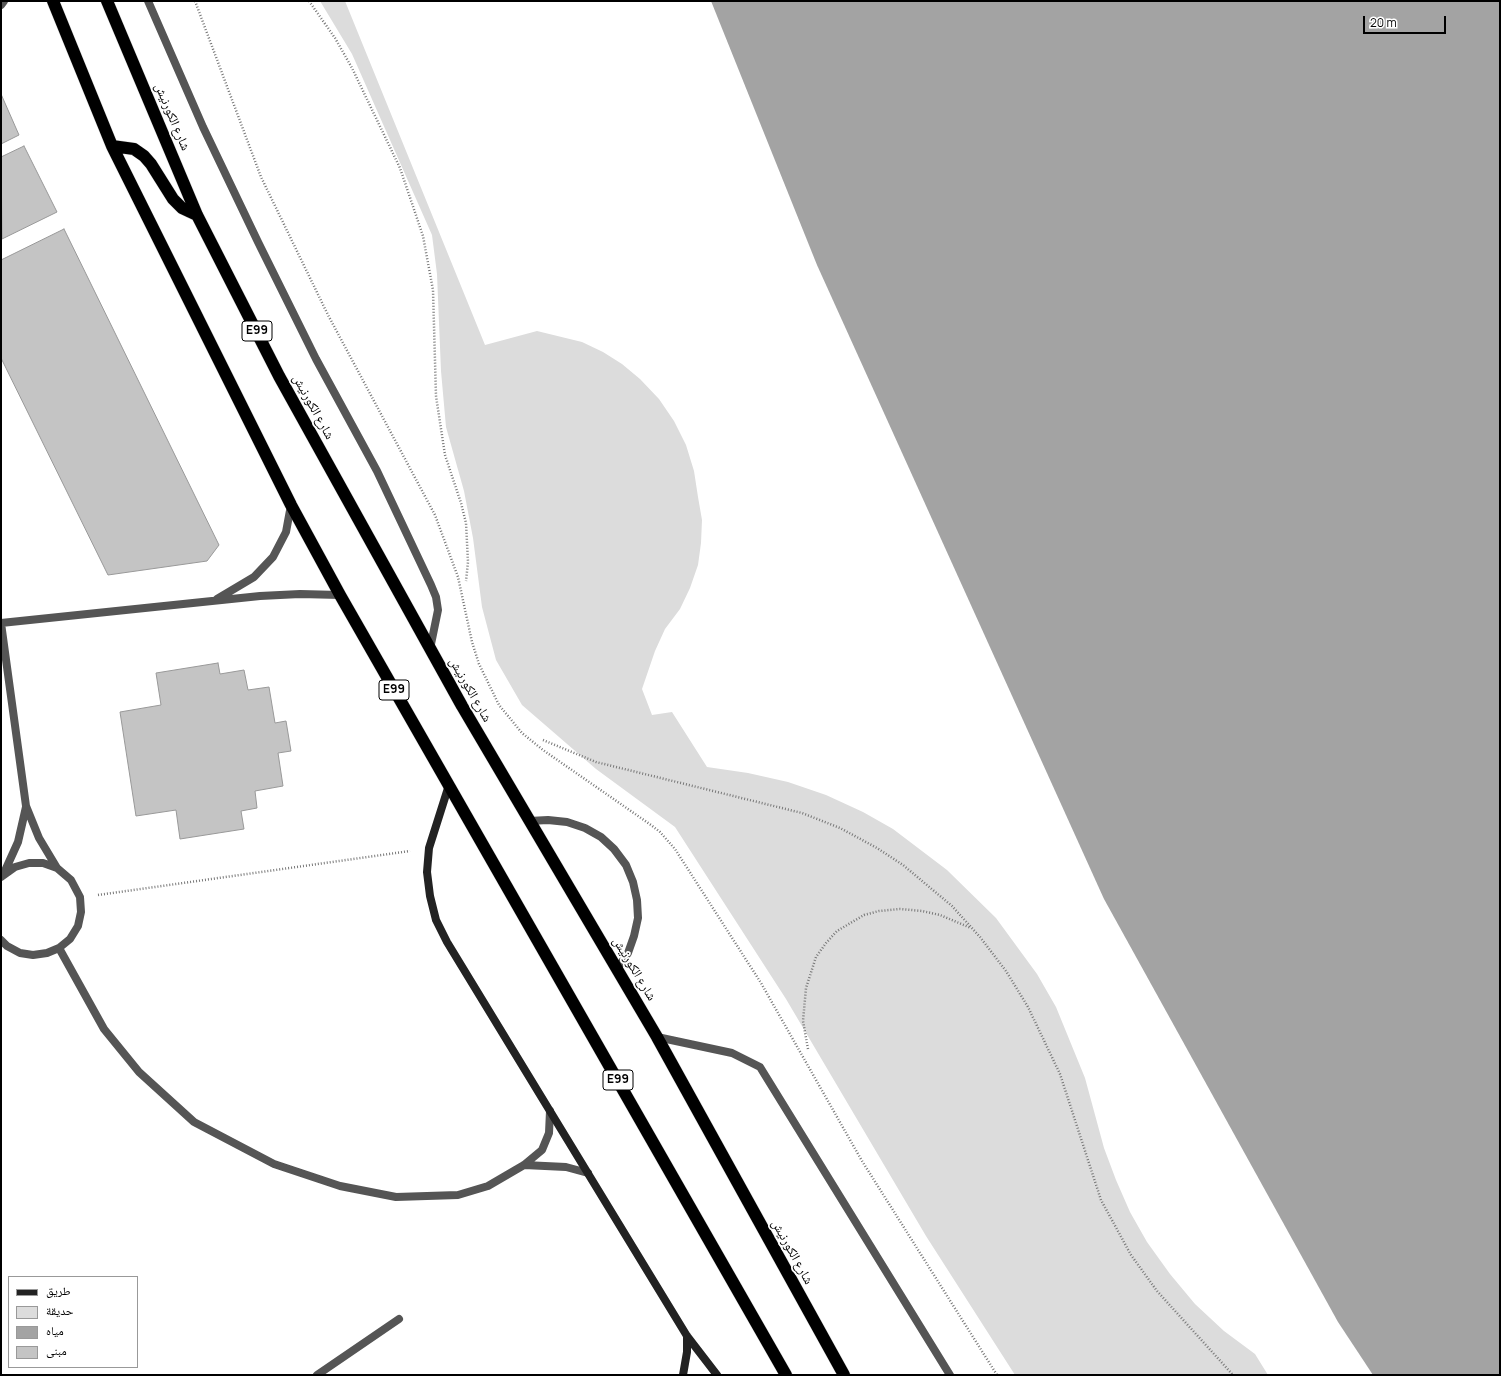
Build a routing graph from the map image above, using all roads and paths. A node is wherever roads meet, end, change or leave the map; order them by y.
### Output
1 (4, 1) edge
2 (53, 1) edge
3 (107, 1) edge
4 (148, 1) edge
5 (195, 1) edge
6 (310, 1) edge
7 (1, 5) edge
8 (112, 146) junction
9 (197, 215) junction
10 (291, 505) junction
11 (466, 581) dead end
12 (340, 595) junction
13 (213, 602) junction
14 (1, 623) edge
15 (430, 649) junction
16 (543, 740) dead end
17 (449, 785) junction
18 (26, 806) junction
19 (530, 821) junction
20 (429, 848) junction
21 (57, 868) junction
22 (2, 876) edge
23 (80, 897) junction
24 (972, 929) junction
25 (1, 940) edge
26 (59, 948) junction
27 (617, 969) junction
28 (658, 1037) junction
29 (808, 1049) dead end
30 (550, 1111) junction
31 (524, 1165) junction
32 (588, 1173) junction
33 (398, 1320) dead end
34 (687, 1336) junction
35 (317, 1375) edge
36 (683, 1375) edge
37 (717, 1375) edge
38 (786, 1375) edge
39 (844, 1375) edge
40 (950, 1375) edge
41 (997, 1375) edge
42 (1233, 1375) edge

1 - 7 street
2 - 8 highway, E99
3 - 9 highway, شارع الكورنيش / E99
4 - 15 street
5 - 41 path
6 - 11 path
8 - 9 highway
8 - 10 highway, E99
9 - 15 highway, شارع الكورنيش / E99
10 - 12 highway, E99
10 - 13 street
12 - 13 street
12 - 17 highway, E99
13 - 14 street
14 - 18 street
15 - 19 highway, شارع الكورنيش / E99
16 - 24 path
17 - 20 street
17 - 38 highway, E99
18 - 21 street
18 - 22 street
19 - 27 highway, شارع الكورنيش / E99
19 - 27 street
20 - 23 path
20 - 30 street
21 - 22 street
21 - 23 street
23 - 26 street
24 - 29 path
24 - 42 path
25 - 26 street
26 - 31 street
27 - 28 highway, شارع الكورنيش / E99
28 - 39 highway, شارع الكورنيش / E99
28 - 40 street
30 - 31 street
30 - 32 street
31 - 32 street
32 - 34 street
33 - 35 street
34 - 36 street
34 - 37 street

